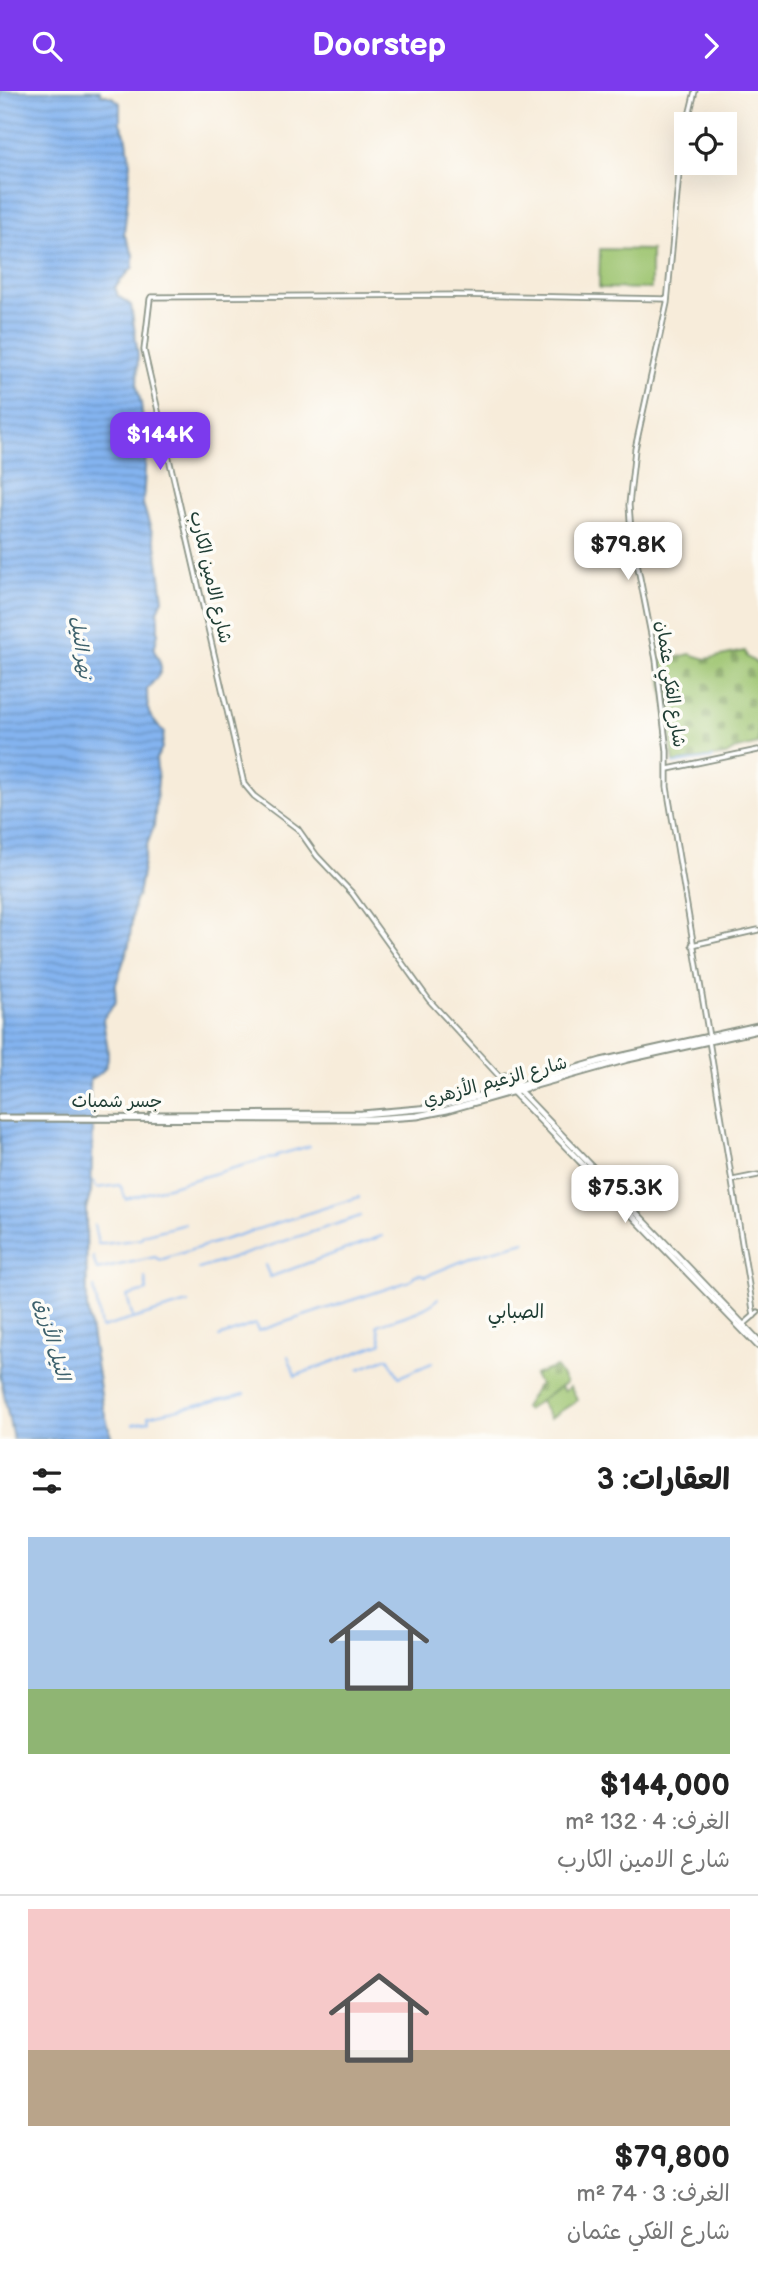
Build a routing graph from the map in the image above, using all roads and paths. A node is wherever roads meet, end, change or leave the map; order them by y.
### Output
1 (695, 91) edge
2 (690, 112) edge
3 (679, 175) edge
4 (667, 299) junction
5 (758, 750) edge
6 (667, 769) junction
7 (758, 930) edge
8 (692, 945) junction
9 (758, 1028) edge
10 (709, 1039) junction
11 (501, 1076) junction
12 (526, 1086) junction
13 (514, 1091) junction
14 (491, 1093) junction
15 (527, 1098) junction
16 (0, 1117) edge
17 (234, 1117) junction
18 (758, 1175) edge
19 (732, 1180) junction
20 (758, 1312) edge
21 (754, 1316) junction
22 (743, 1328) junction
23 (758, 1340) edge
24 (758, 1346) edge

1 - 2 street, شارع الفكي عثمان
3 - 4 street, شارع الفكي عثمان
4 - 6 street, شارع الفكي عثمان
4 - 11 street, شارع الامين الكارب
5 - 6 street
6 - 8 street, شارع الفكي عثمان
7 - 8 street
8 - 10 street, شارع الفكي عثمان
9 - 10 main road, شارع الزعيم الأزهري
10 - 12 main road, شارع الزعيم الأزهري
10 - 19 street, شارع الفكي عثمان
11 - 12 main road
11 - 13 street
11 - 14 main road
12 - 13 main road, شارع الزعيم الأزهري
12 - 15 main road
13 - 14 main road, شارع الزعيم الأزهري
13 - 15 main road
13 - 17 main road, شارع الزعيم الأزهري
13 - 22 main road
14 - 17 main road, شارع الزعيم الأزهري
15 - 22 main road
16 - 17 main road, جسر شمبات
18 - 19 street
19 - 21 street, شارع الفكي عثمان
20 - 21 street
21 - 22 street
22 - 23 main road
22 - 24 main road

